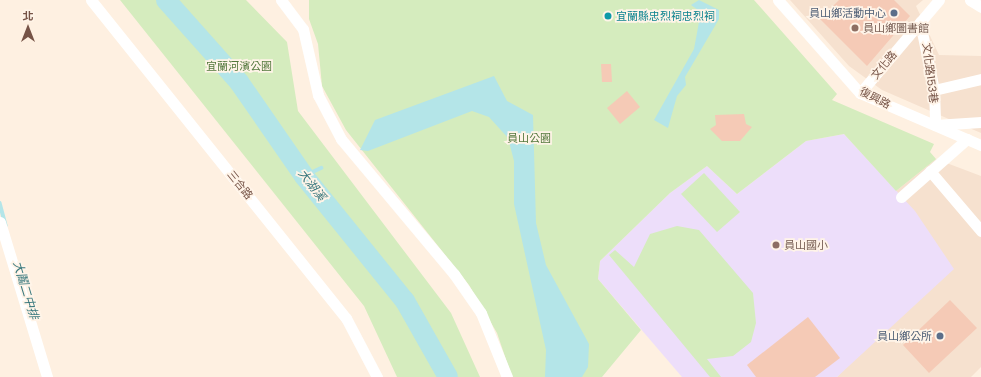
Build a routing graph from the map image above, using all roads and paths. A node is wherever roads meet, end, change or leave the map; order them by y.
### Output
1 (91, 0) edge
2 (281, 0) edge
3 (778, 0) edge
4 (939, 0) edge
5 (970, 0) edge
6 (981, 7) edge
7 (920, 22) junction
8 (981, 79) edge
9 (934, 90) junction
10 (860, 93) junction
11 (981, 122) edge
12 (935, 125) junction
13 (967, 140) junction
14 (981, 145) edge
15 (930, 171) junction
16 (901, 197) dead end
17 (0, 222) edge
18 (981, 231) edge
19 (47, 377) edge
20 (377, 377) edge
21 (507, 377) edge

1 - 20 street, 三合路
2 - 21 street
3 - 10 street, 復興路
4 - 7 street, 文化路
5 - 6 street
7 - 9 street, 文化路153巷
7 - 10 street, 文化路
8 - 9 street
9 - 12 street, 文化路153巷
10 - 12 street, 復興路
11 - 12 street
12 - 13 street, 復興路
13 - 14 street, 復興路
13 - 15 street
15 - 16 street
15 - 18 street
17 - 19 street

